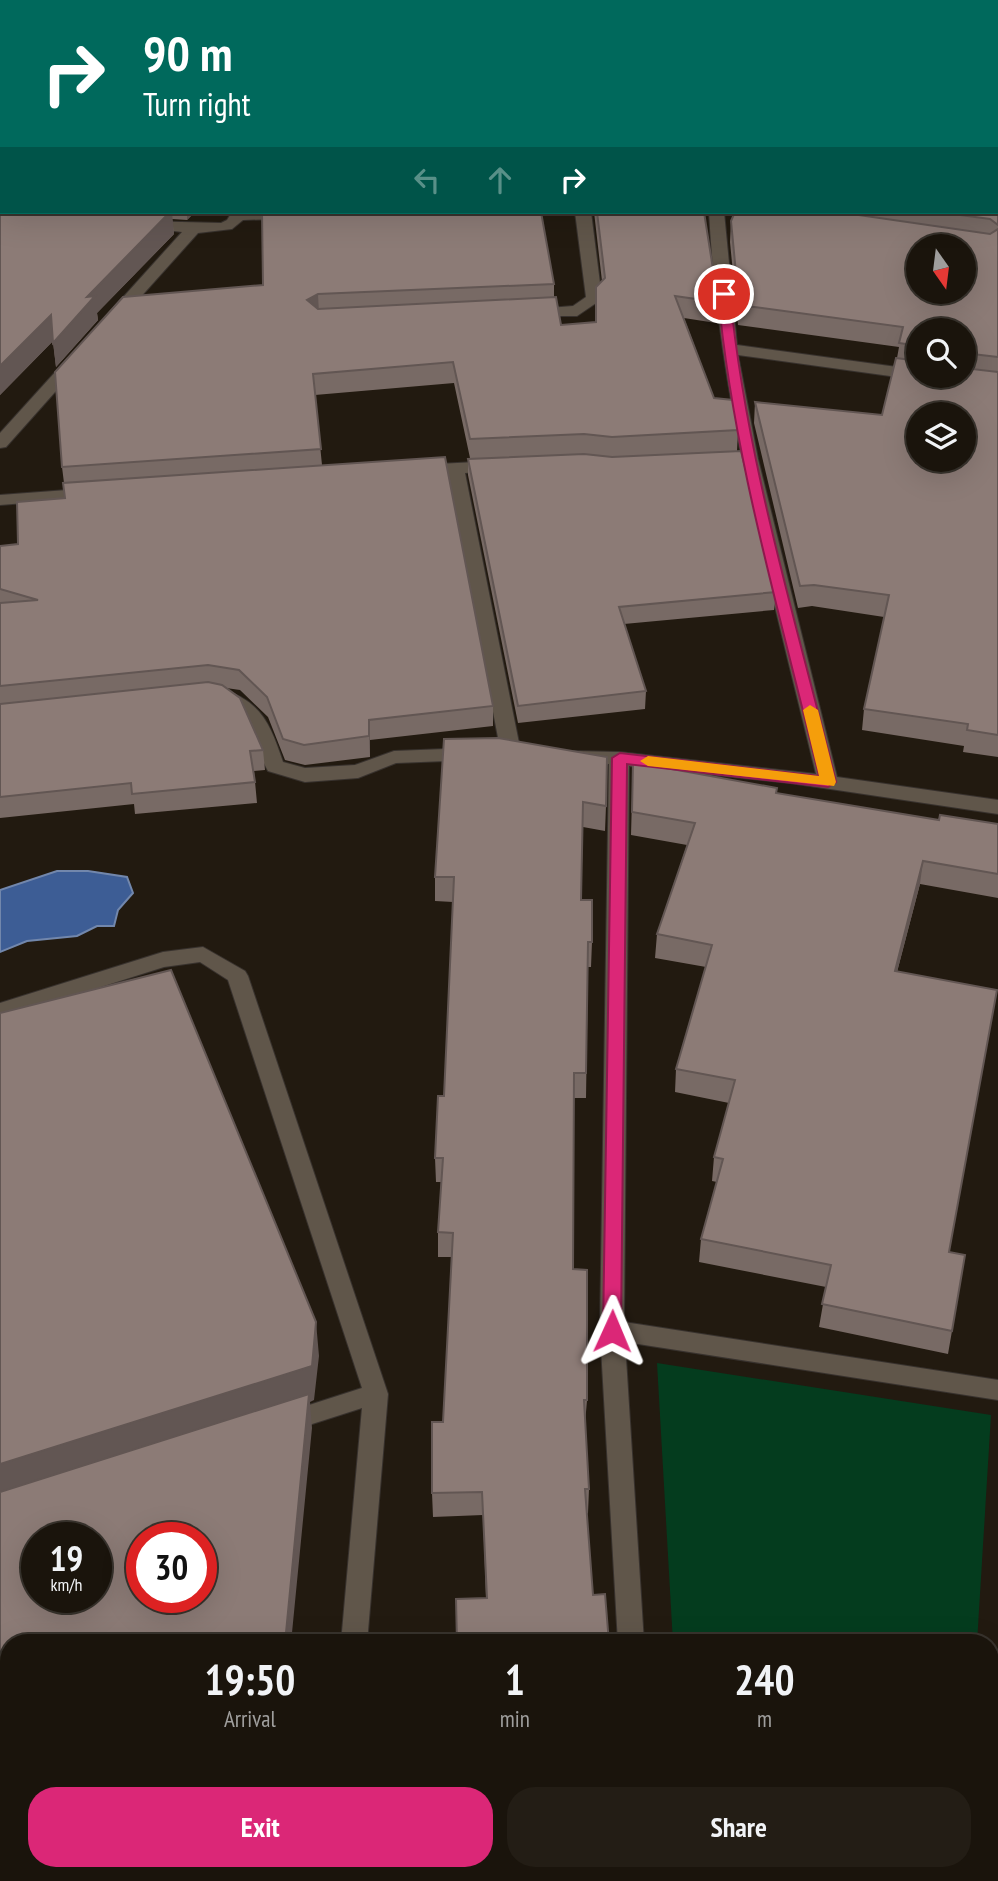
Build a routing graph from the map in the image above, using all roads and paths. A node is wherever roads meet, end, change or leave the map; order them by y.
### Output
1 (239, 214) edge
2 (583, 214) edge
3 (716, 214) edge
4 (125, 223) edge
5 (194, 228) junction
6 (509, 314) edge
7 (102, 330) edge
8 (729, 349) junction
9 (83, 351) edge
10 (906, 373) edge
11 (0, 443) edge
12 (506, 466) edge
13 (454, 468) junction
14 (400, 471) edge
15 (110, 492) edge
16 (0, 500) edge
17 (197, 696) edge
18 (565, 755) edge
19 (620, 758) junction
20 (828, 782) junction
21 (998, 807) edge
22 (0, 1012) edge
23 (612, 1331) junction
24 (998, 1390) edge
25 (376, 1394) junction
26 (259, 1431) edge
27 (355, 1634) edge
28 (630, 1634) edge

1 - 5 street
2 - 6 street
3 - 8 street
4 - 5 street
5 - 7 street
8 - 10 street
8 - 20 street
9 - 11 street
12 - 13 street
13 - 14 street
13 - 17 street
15 - 16 street
18 - 19 street
19 - 20 street
19 - 23 street
20 - 21 street
22 - 25 street
23 - 24 street
23 - 28 street
25 - 26 street
25 - 27 street

